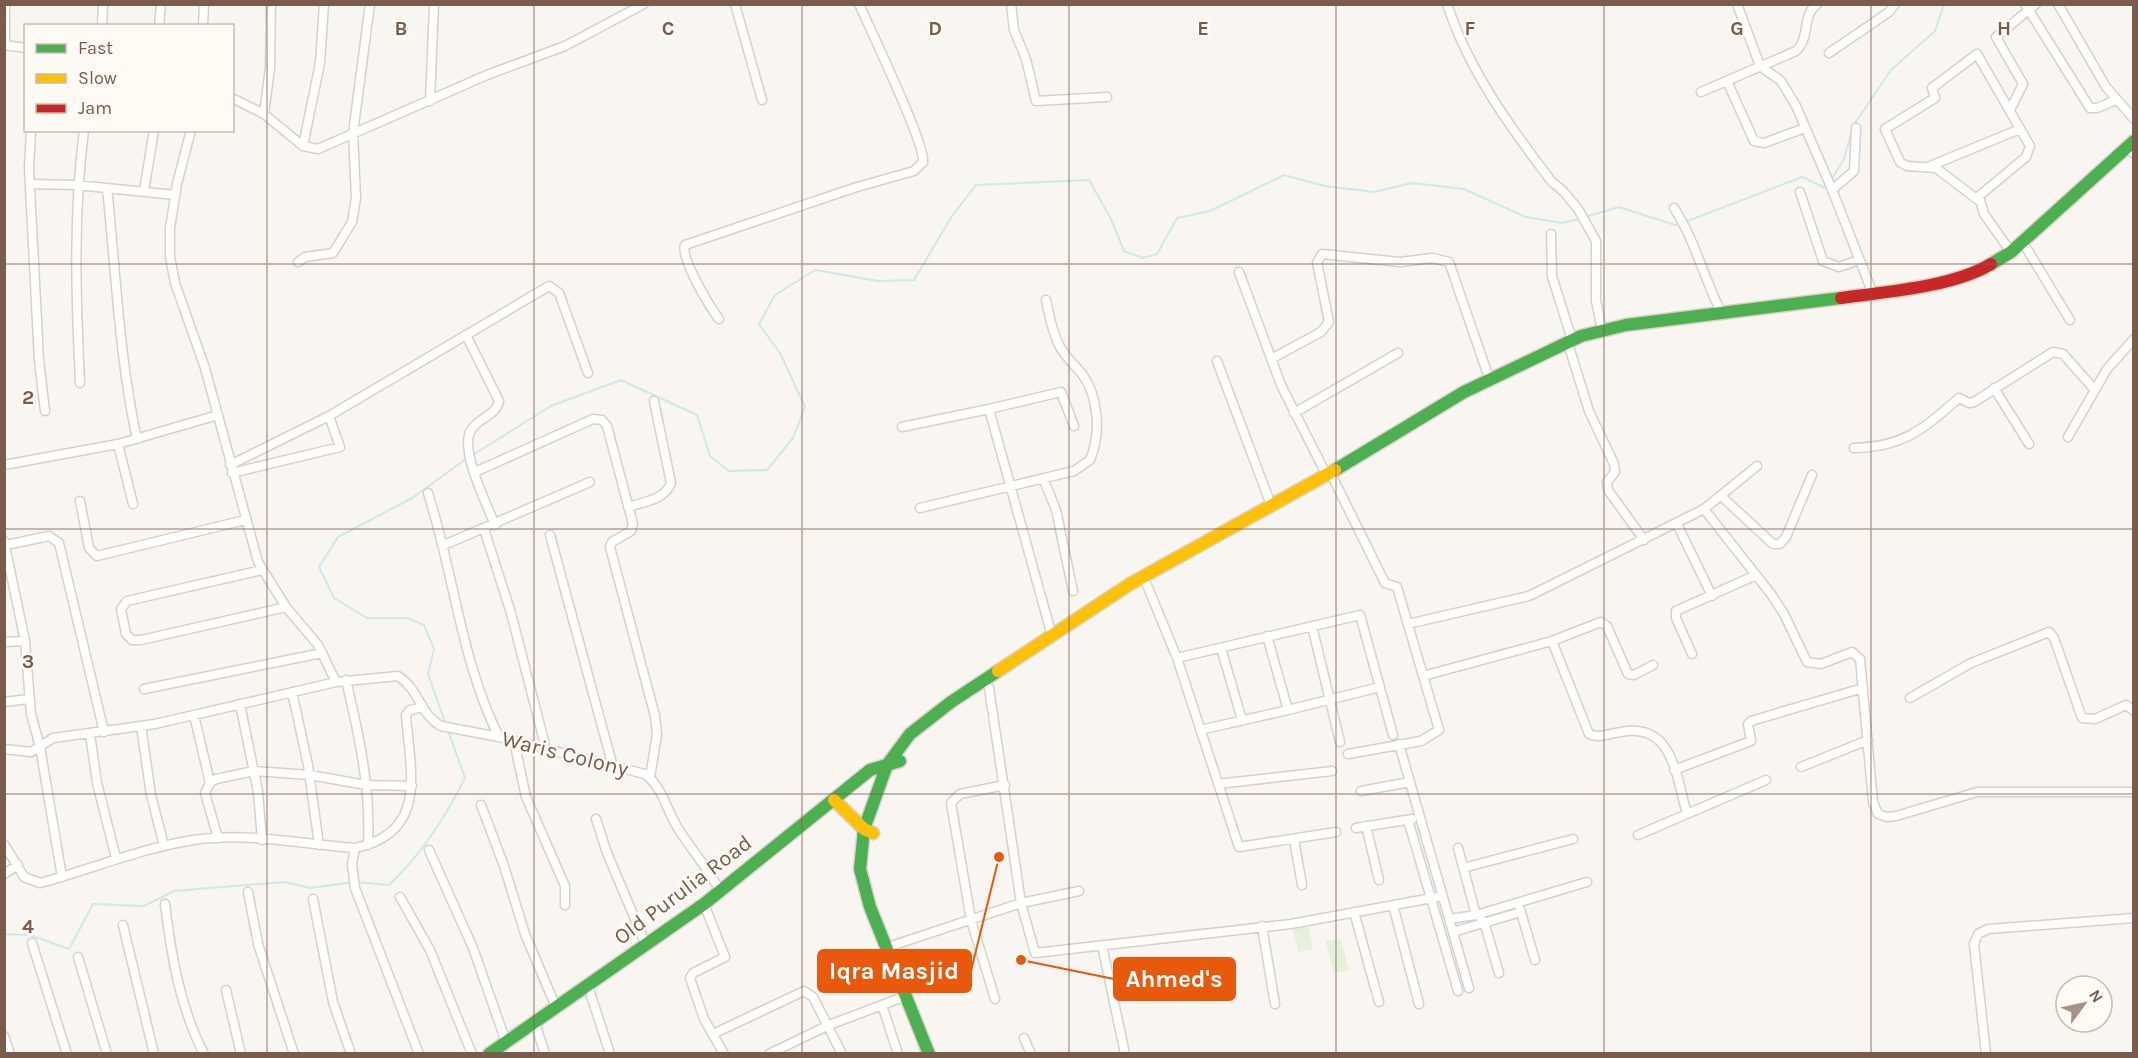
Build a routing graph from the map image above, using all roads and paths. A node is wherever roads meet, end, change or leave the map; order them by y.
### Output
1 (5, 4) edge
2 (103, 4) edge
3 (161, 4) edge
4 (204, 4) edge
5 (271, 4) edge
6 (324, 4) edge
7 (370, 4) edge
8 (434, 4) edge
9 (644, 4) edge
10 (735, 4) edge
11 (860, 4) edge
12 (1011, 4) edge
13 (1447, 4) edge
14 (1737, 4) edge
15 (1817, 4) edge
16 (1895, 4) edge
17 (2058, 4) edge
18 (2030, 6) edge
19 (102, 24) edge
20 (159, 24) edge
21 (203, 24) edge
22 (5, 45) edge
23 (24, 48) edge
24 (1829, 53) dead end
25 (1760, 66) junction
26 (1727, 81) junction
27 (1701, 92) dead end
28 (1107, 98) dead end
29 (234, 99) edge
30 (762, 100) dead end
31 (2116, 100) junction
32 (430, 101) junction
33 (2010, 111) junction
34 (264, 114) junction
35 (2133, 118) edge
36 (1805, 128) junction
37 (1856, 128) dead end
38 (2020, 129) junction
39 (31, 132) edge
40 (84, 132) edge
41 (154, 132) edge
42 (191, 132) edge
43 (352, 133) junction
44 (2133, 141) edge
45 (303, 146) junction
46 (2133, 153) edge
47 (1930, 166) junction
48 (30, 184) junction
49 (77, 185) junction
50 (107, 188) junction
51 (1831, 188) junction
52 (144, 191) junction
53 (1800, 192) dead end
54 (175, 195) junction
55 (1978, 200) junction
56 (1674, 208) dead end
57 (1551, 234) dead end
58 (2027, 249) junction
59 (2011, 252) junction
60 (1859, 260) junction
61 (298, 261) dead end
62 (1239, 272) dead end
63 (1872, 294) junction
64 (1046, 300) dead end
65 (1722, 314) junction
66 (719, 319) dead end
67 (2070, 320) dead end
68 (1602, 330) junction
69 (466, 335) junction
70 (2133, 339) edge
71 (1571, 345) junction
72 (1398, 353) dead end
73 (1271, 359) junction
74 (1217, 361) dead end
75 (588, 373) dead end
76 (1489, 378) junction
77 (80, 383) dead end
78 (1994, 388) junction
79 (2094, 389) junction
80 (654, 401) dead end
81 (989, 409) junction
82 (45, 411) dead end
83 (1294, 413) junction
84 (218, 415) junction
85 (329, 416) junction
86 (1074, 426) dead end
87 (902, 427) dead end
88 (2068, 437) dead end
89 (138, 440) junction
90 (118, 444) junction
91 (2029, 444) dead end
92 (1854, 448) dead end
93 (4, 465) edge
94 (1756, 466) dead end
95 (231, 469) junction
96 (475, 472) junction
97 (1812, 475) dead end
98 (1330, 477) junction
99 (1043, 478) junction
100 (590, 482) dead end
101 (1010, 485) junction
102 (428, 493) dead end
103 (1721, 496) junction
104 (80, 501) dead end
105 (132, 504) dead end
106 (1271, 505) junction
107 (628, 507) junction
108 (921, 508) dead end
109 (1704, 509) junction
110 (245, 520) junction
111 (1677, 524) junction
112 (495, 525) junction
113 (484, 529) junction
114 (550, 535) dead end
115 (1644, 540) junction
116 (5, 543) edge
117 (444, 545) junction
118 (262, 570) junction
119 (1756, 575) junction
120 (1147, 585) junction
121 (1073, 591) dead end
122 (1712, 596) junction
123 (286, 607) junction
124 (1408, 624) junction
125 (1312, 626) junction
126 (1052, 636) junction
127 (1267, 636) junction
128 (25, 641) junction
129 (1552, 641) junction
130 (4, 642) edge
131 (1221, 648) junction
132 (322, 653) junction
133 (1692, 654) dead end
134 (1177, 658) junction
135 (1653, 665) dead end
136 (1423, 676) junction
137 (346, 680) junction
138 (336, 682) junction
139 (1380, 687) junction
140 (989, 688) junction
141 (1863, 688) junction
142 (144, 689) dead end
143 (292, 692) junction
144 (1910, 698) dead end
145 (29, 699) junction
146 (1331, 699) junction
147 (4, 702) edge
148 (240, 704) junction
149 (423, 707) junction
150 (2132, 707) edge
151 (1288, 710) junction
152 (194, 715) junction
153 (1242, 720) junction
154 (141, 726) junction
155 (1200, 730) junction
156 (104, 732) junction
157 (90, 734) junction
158 (1393, 735) dead end
159 (499, 737) junction
160 (1868, 740) junction
161 (514, 741) junction
162 (1341, 742) dead end
163 (1399, 744) junction
164 (40, 747) junction
165 (4, 749) edge
166 (546, 749) junction
167 (1348, 754) dead end
168 (900, 761) junction
169 (887, 765) junction
170 (613, 767) junction
171 (1801, 767) dead end
172 (1674, 770) junction
173 (254, 771) junction
174 (1332, 771) dead end
175 (310, 776) junction
176 (650, 777) junction
177 (1766, 780) dead end
178 (1410, 782) junction
179 (210, 783) junction
180 (1218, 784) junction
181 (366, 785) junction
182 (1005, 785) junction
183 (412, 786) junction
184 (1361, 791) dead end
185 (2133, 792) edge
186 (834, 800) junction
187 (481, 805) dead end
188 (1687, 814) junction
189 (1420, 818) junction
190 (596, 819) dead end
191 (1408, 820) junction
192 (869, 831) junction
193 (1336, 832) dead end
194 (1638, 834) dead end
195 (218, 838) junction
196 (1294, 839) junction
197 (1573, 839) dead end
198 (262, 840) junction
199 (4, 844) edge
200 (319, 845) junction
201 (368, 845) junction
202 (164, 846) junction
203 (355, 848) junction
204 (1458, 848) dead end
205 (429, 850) dead end
206 (116, 858) junction
207 (18, 865) junction
208 (1463, 868) junction
209 (4, 874) edge
210 (62, 877) junction
211 (1379, 880) dead end
212 (1587, 882) dead end
213 (1302, 885) dead end
214 (720, 891) junction
215 (1079, 891) dead end
216 (248, 892) dead end
217 (1443, 896) junction
218 (400, 897) dead end
219 (1430, 898) junction
220 (313, 899) dead end
221 (165, 903) dead end
222 (1021, 903) junction
223 (704, 904) junction
224 (566, 905) dead end
225 (1394, 905) junction
226 (1519, 907) junction
227 (1354, 912) junction
228 (1476, 915) junction
229 (2133, 918) edge
230 (1449, 919) junction
231 (971, 920) junction
232 (1484, 922) junction
233 (123, 925) dead end
234 (1262, 926) junction
235 (1453, 932) junction
236 (32, 944) dead end
237 (646, 945) junction
238 (894, 945) junction
239 (1102, 945) junction
240 (78, 957) dead end
241 (1535, 960) dead end
242 (1499, 973) dead end
243 (588, 986) junction
244 (1469, 988) dead end
245 (226, 990) dead end
246 (1458, 992) dead end
247 (906, 996) junction
248 (995, 999) dead end
249 (1378, 1002) dead end
250 (1275, 1004) dead end
251 (1419, 1004) dead end
252 (882, 1005) junction
253 (556, 1006) junction
254 (535, 1023) junction
255 (829, 1025) junction
256 (713, 1034) junction
257 (4, 1036) edge
258 (1024, 1038) dead end
259 (506, 1042) junction
260 (838, 1052) edge
261 (10, 1053) edge
262 (67, 1053) edge
263 (107, 1053) edge
264 (154, 1053) edge
265 (204, 1053) edge
266 (241, 1053) edge
267 (294, 1053) edge
268 (351, 1053) edge
269 (419, 1053) edge
270 (472, 1053) edge
271 (489, 1053) edge
272 (545, 1053) edge
273 (610, 1053) edge
274 (724, 1053) edge
275 (770, 1053) edge
276 (898, 1053) edge
277 (929, 1053) edge
278 (937, 1053) edge
279 (1031, 1053) edge
280 (1125, 1053) edge
281 (1986, 1053) edge

1 - 22 street
2 - 19 street
3 - 20 street
4 - 21 street
5 - 34 street
6 - 45 street
7 - 43 street
8 - 32 street
9 - 32 street
10 - 30 street
11 - 66 street
12 - 28 street
13 - 68 street
14 - 25 street
15 - 25 street
16 - 24 street
17 - 31 street
18 - 31 street
18 - 33 street
22 - 23 street
25 - 26 street
25 - 36 street
26 - 27 street
26 - 36 street
29 - 34 street
31 - 35 street
32 - 43 street
33 - 38 street
33 - 47 street
34 - 45 street
36 - 51 street
37 - 51 street
38 - 47 street
38 - 55 street
39 - 48 street
40 - 49 street
41 - 52 street
42 - 54 street
43 - 45 street
43 - 61 street
44 - 59 main road
46 - 58 main road
47 - 55 street
48 - 49 street
48 - 82 street
49 - 50 street
49 - 77 street
50 - 52 street
50 - 89 street
51 - 60 street
52 - 54 street
53 - 60 street
54 - 84 street
55 - 59 street
56 - 65 street
57 - 71 street
58 - 67 street
58 - 71 main road
59 - 63 main road
60 - 63 street
62 - 73 street
63 - 65 main road
64 - 99 street
65 - 68 main road
68 - 71 main road
69 - 75 street
69 - 85 street
69 - 96 street
70 - 79 street
71 - 76 main road
71 - 98 main road
71 - 115 street
72 - 83 street
73 - 76 street
73 - 83 street
74 - 106 street
76 - 98 main road
78 - 79 street
78 - 91 street
78 - 92 street
79 - 88 street
80 - 107 street
81 - 86 street
81 - 87 street
81 - 101 street
83 - 98 street
84 - 89 street
84 - 95 street
85 - 95 street
85 - 95 street
89 - 90 street
90 - 93 street
90 - 105 street
94 - 103 street
95 - 110 street
96 - 107 street
96 - 112 street
97 - 103 street
98 - 106 main road
98 - 120 main road
98 - 124 street
99 - 101 street
99 - 121 street
100 - 112 street
101 - 108 street
101 - 126 street
102 - 117 street
103 - 109 street
104 - 110 street
106 - 126 main road
107 - 176 street
109 - 111 street
109 - 119 street
110 - 118 street
111 - 115 street
111 - 122 street
112 - 113 street
113 - 117 street
113 - 166 street
114 - 170 street
115 - 124 street
116 - 128 street
116 - 156 street
117 - 159 street
118 - 123 street
118 - 123 street
119 - 122 street
119 - 141 street
120 - 134 street
120 - 140 main road
122 - 133 street
123 - 132 street
124 - 136 street
125 - 127 street
125 - 139 street
125 - 146 street
126 - 169 main road
127 - 131 street
127 - 151 street
128 - 130 street
128 - 145 street
129 - 135 street
129 - 136 street
129 - 172 street
131 - 134 street
131 - 153 street
132 - 138 street
132 - 142 street
134 - 155 street
136 - 163 street
137 - 138 street
137 - 149 street
137 - 181 street
138 - 143 street
139 - 146 street
139 - 158 street
140 - 168 main road
140 - 182 street
141 - 160 street
141 - 172 street
143 - 148 street
143 - 175 street
144 - 150 street
145 - 147 street
145 - 164 street
146 - 151 street
146 - 162 street
148 - 152 street
148 - 173 street
149 - 159 street, Waris Colony
149 - 183 street
151 - 153 street
152 - 154 street
152 - 179 street
153 - 155 street
154 - 156 street
154 - 202 street
155 - 180 street
156 - 157 street
157 - 164 street
157 - 206 street
159 - 161 street, Waris Colony
160 - 171 street
160 - 185 street
161 - 166 street, Waris Colony
161 - 224 street
163 - 167 street
163 - 178 street
164 - 165 street
164 - 210 street
166 - 170 street, Waris Colony
168 - 169 main road, Old Purulia Road
168 - 192 main road
169 - 186 main road, Old Purulia Road
169 - 192 main road
170 - 176 street, Waris Colony
172 - 188 street
173 - 175 street
173 - 179 street
173 - 198 street
174 - 180 street
175 - 181 street
175 - 200 street
176 - 214 street, Waris Colony
177 - 188 street
178 - 184 street
178 - 189 street
179 - 195 street
180 - 196 street
181 - 183 street
181 - 201 street
182 - 222 street
182 - 231 street
183 - 201 street
186 - 192 main road
186 - 214 main road, Old Purulia Road
187 - 253 street
188 - 194 street
189 - 191 street
189 - 217 street
190 - 237 street
191 - 211 street
191 - 219 street
192 - 238 main road
192 - 247 main road
193 - 196 street
195 - 198 street
195 - 202 street
196 - 213 street
197 - 208 street
198 - 200 street
199 - 207 street
200 - 203 street
201 - 203 street
202 - 206 street
203 - 269 street
204 - 208 street
205 - 259 street
206 - 210 street
207 - 209 street
207 - 210 street
208 - 228 street
212 - 226 street
214 - 223 main road, Old Purulia Road
215 - 222 street
216 - 267 street
217 - 219 street
217 - 230 street
218 - 270 street
219 - 225 street
219 - 246 street
220 - 268 street
221 - 265 street
222 - 231 street
222 - 239 street
223 - 237 main road, Old Purulia Road
223 - 256 street
225 - 227 street
225 - 251 street
226 - 228 street
226 - 232 street
226 - 241 street
227 - 234 street
227 - 249 street
228 - 230 street
228 - 232 street
229 - 281 street
230 - 235 street
231 - 238 street
231 - 248 street
232 - 235 street
232 - 242 street
233 - 264 street
234 - 239 street
234 - 250 street
235 - 244 street
236 - 262 street
237 - 243 main road, Old Purulia Road
238 - 278 main road
239 - 280 street
240 - 263 street
243 - 253 main road, Old Purulia Road
243 - 273 street
245 - 266 street
247 - 252 street
247 - 277 main road
252 - 255 street
252 - 276 street
253 - 254 main road, Old Purulia Road
254 - 259 main road, Old Purulia Road
254 - 272 street
255 - 256 street
255 - 260 street
255 - 275 street
256 - 274 street
257 - 261 street
258 - 279 street
259 - 271 main road, Old Purulia Road

